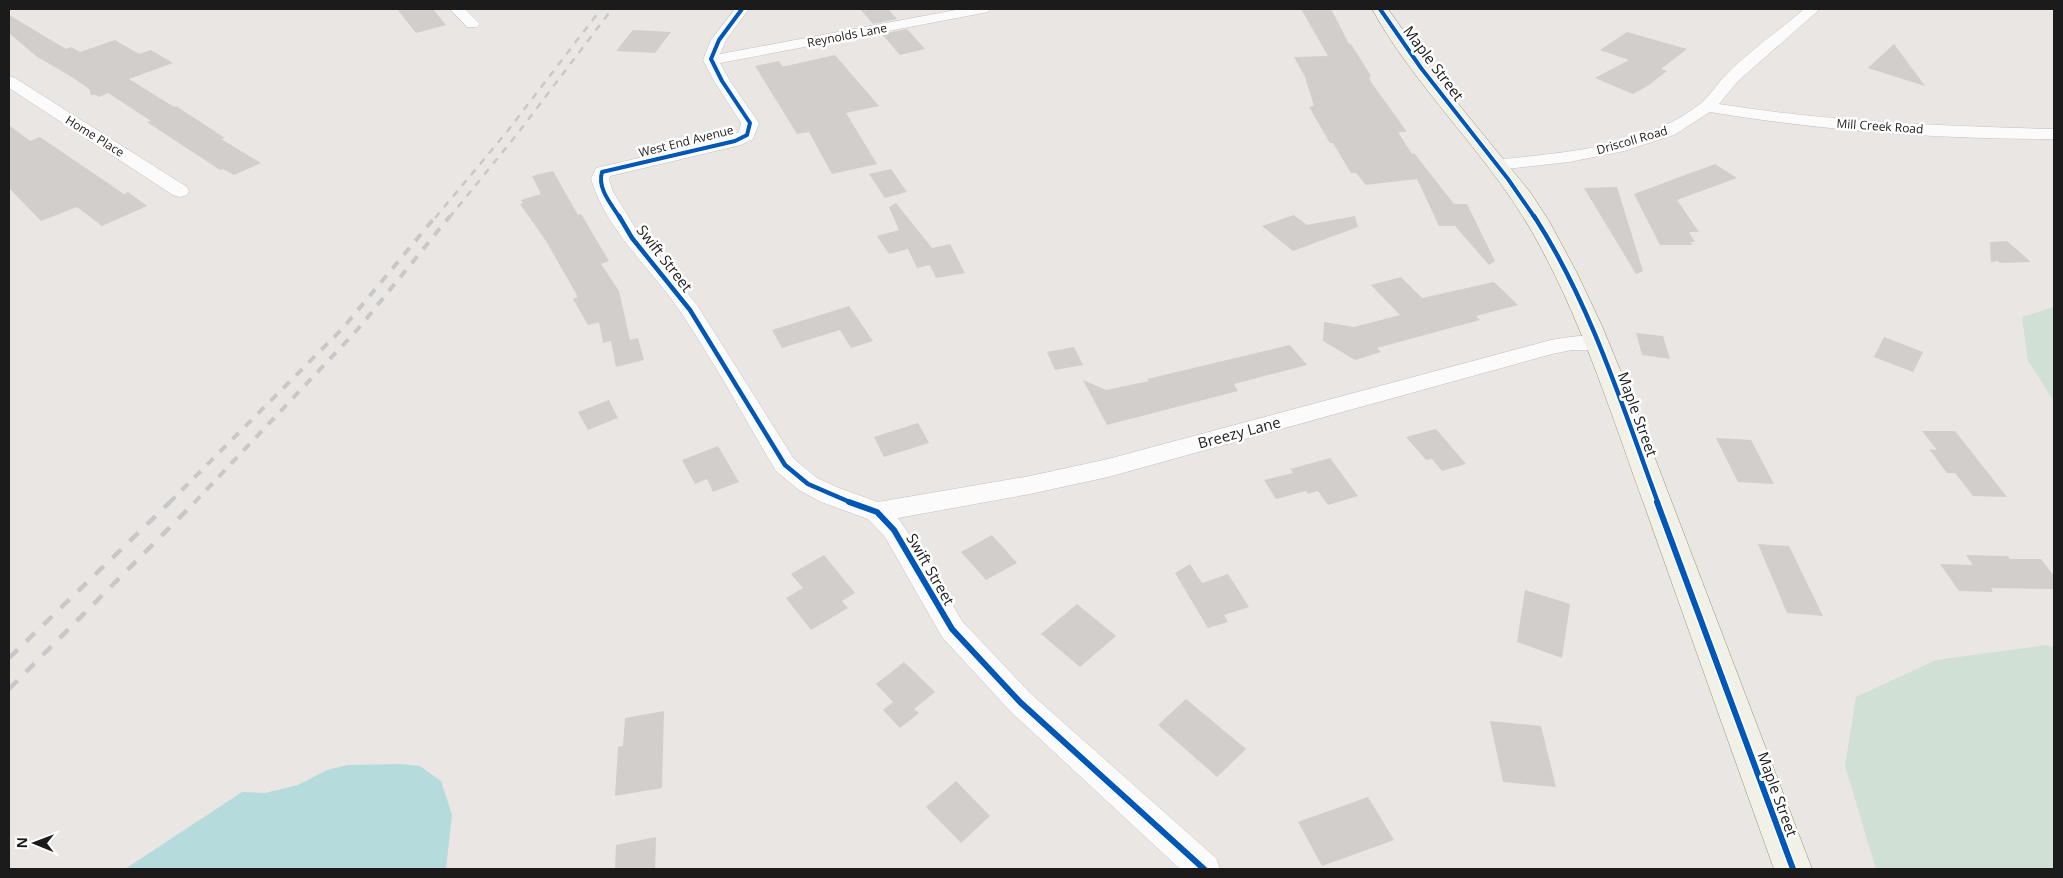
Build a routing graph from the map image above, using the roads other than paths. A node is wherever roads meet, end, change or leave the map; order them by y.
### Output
1 (457, 9) edge
2 (742, 9) edge
3 (984, 9) edge
4 (1380, 9) edge
5 (1813, 9) edge
6 (472, 24) dead end
7 (711, 60) junction
8 (9, 81) edge
9 (1707, 107) junction
10 (2054, 134) edge
11 (1497, 165) junction
12 (602, 172) joint
13 (180, 191) dead end
14 (1597, 343) junction
15 (877, 512) junction
16 (1204, 869) edge
17 (1793, 869) edge

1 - 6 street
2 - 7 street
3 - 7 street, Reynolds Lane
4 - 11 street, Maple Street
5 - 9 street, Driscoll Road
7 - 12 street, West End Avenue
8 - 13 street, Home Place
9 - 10 street, Mill Creek Road
9 - 11 street, Driscoll Road
11 - 14 street, Maple Street
12 - 15 street, Swift Street
14 - 15 street, Breezy Lane
14 - 17 street, Maple Street
15 - 16 street, Swift Street

